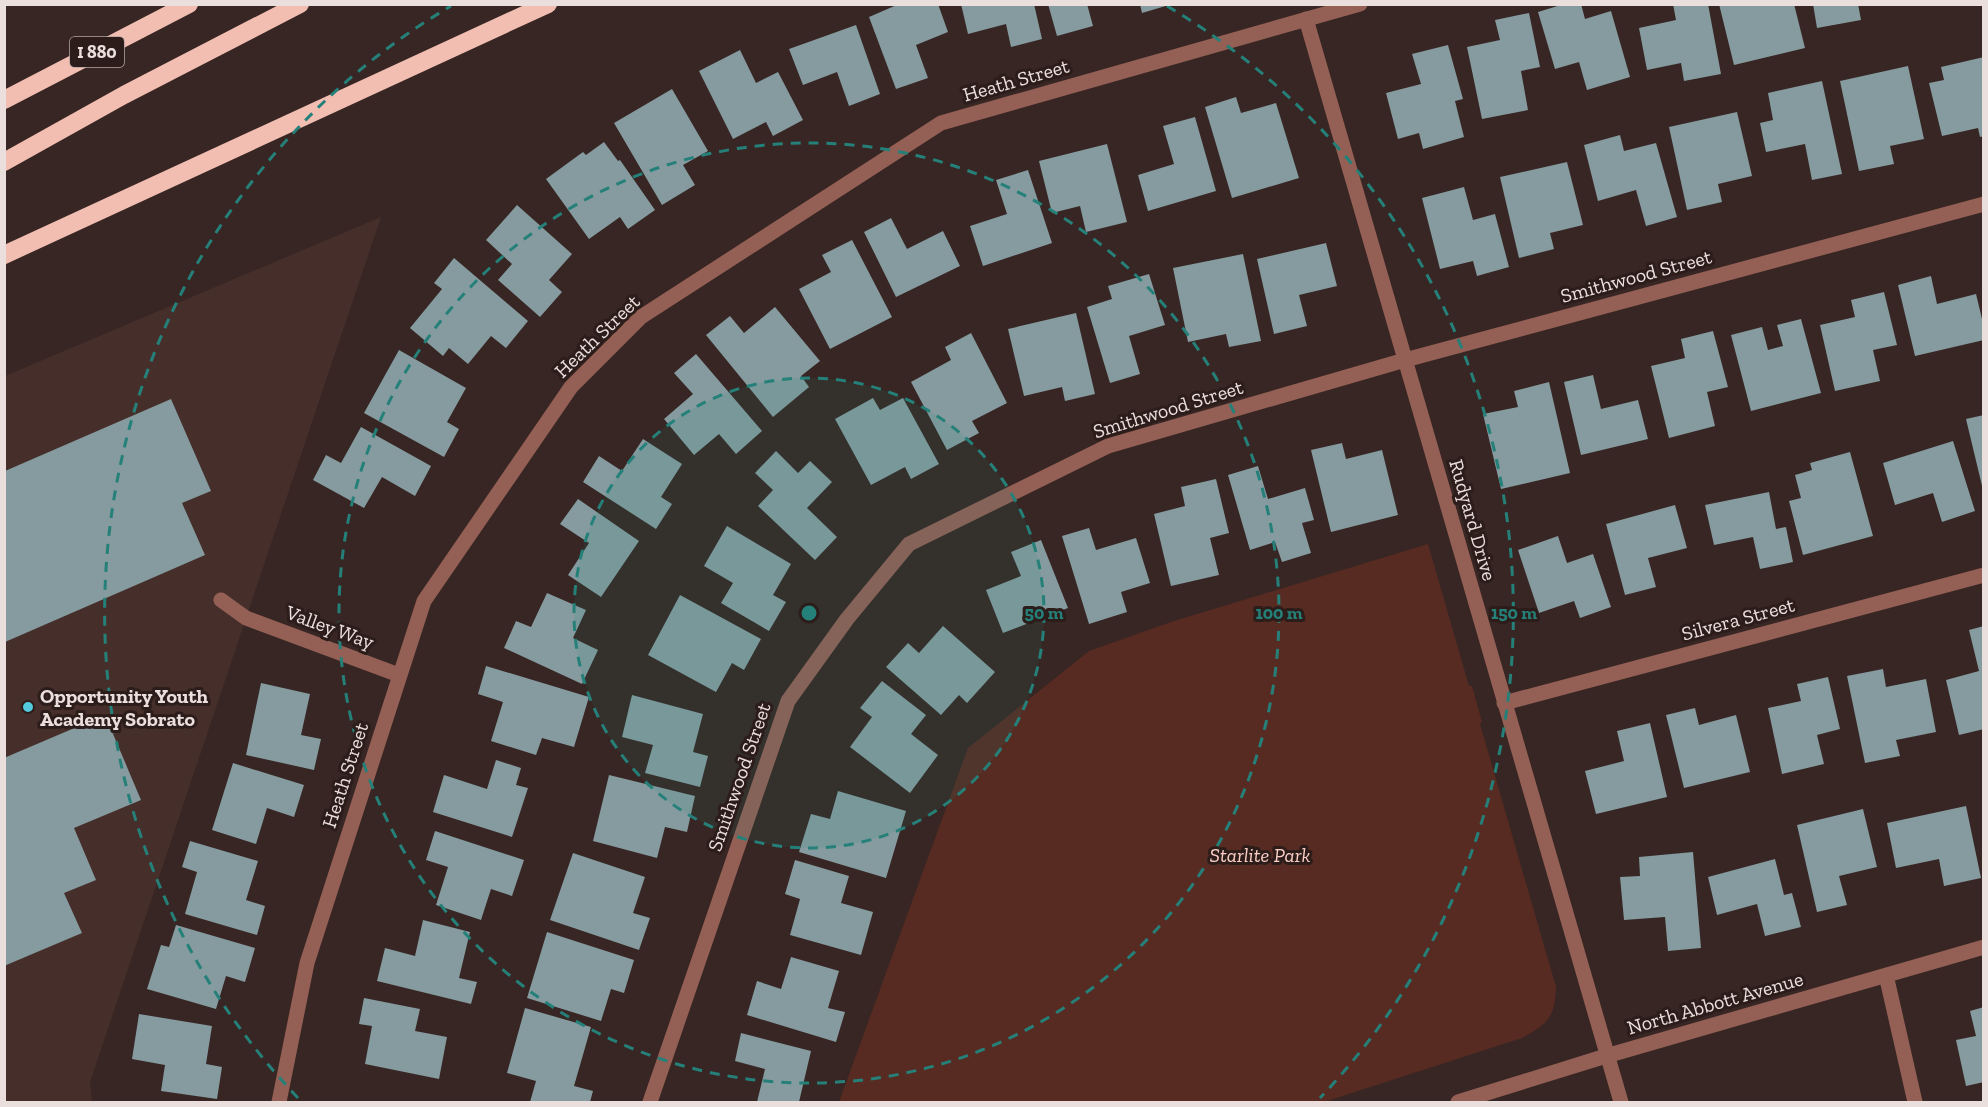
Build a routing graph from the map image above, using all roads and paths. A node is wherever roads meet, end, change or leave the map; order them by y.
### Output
1 (189, 4) edge
2 (300, 4) edge
3 (548, 4) edge
4 (1360, 4) edge
5 (1306, 19) junction
6 (4, 100) edge
7 (4, 162) edge
8 (1983, 204) edge
9 (4, 255) edge
10 (1405, 360) junction
11 (1983, 575) edge
12 (221, 600) dead end
13 (399, 675) junction
14 (1504, 703) junction
15 (1983, 947) edge
16 (1886, 975) junction
17 (1606, 1056) junction
18 (279, 1102) edge
19 (650, 1102) edge
20 (1458, 1102) edge
21 (1620, 1102) edge
22 (1915, 1102) edge

1 - 6 highway, I 880
2 - 7 highway
3 - 9 highway
4 - 5 street, Heath Street
5 - 10 street, Rudyard Drive
5 - 13 street, Heath Street
8 - 10 street, Smithwood Street
10 - 14 street, Rudyard Drive
10 - 19 street, Smithwood Street
11 - 14 street, Silvera Street
12 - 13 street, Valley Way
13 - 18 street, Heath Street
14 - 17 street, Rudyard Drive
15 - 16 street, North Abbott Avenue
16 - 17 street, North Abbott Avenue
16 - 22 street
17 - 20 street, North Abbott Avenue
17 - 21 street, Rudyard Drive

